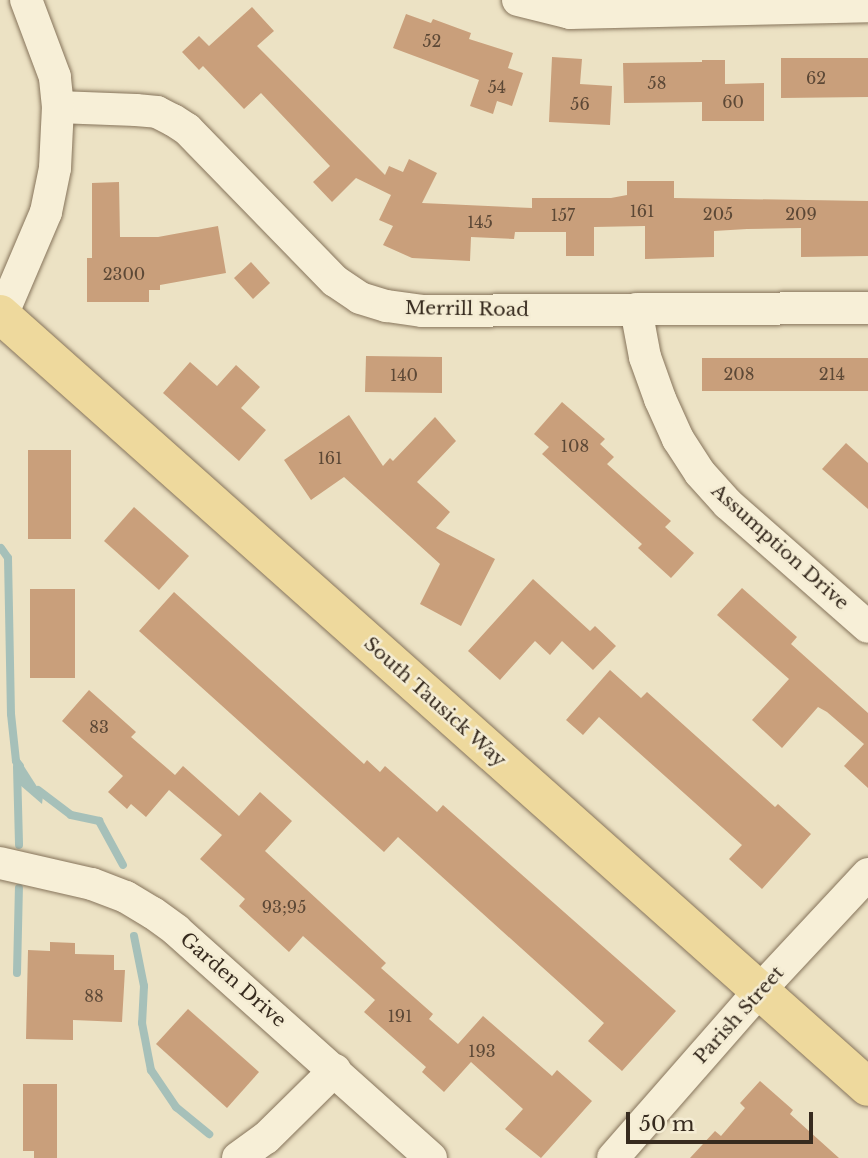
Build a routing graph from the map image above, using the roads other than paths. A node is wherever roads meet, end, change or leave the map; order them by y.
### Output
1 (26, 0) edge
2 (517, 0) edge
3 (868, 6) edge
4 (58, 107) junction
5 (868, 308) edge
6 (636, 309) junction
7 (1, 317) edge
8 (868, 627) edge
9 (0, 863) edge
10 (868, 874) edge
11 (760, 991) junction
12 (335, 1070) junction
13 (868, 1087) edge
14 (238, 1158) edge
15 (432, 1158) edge
16 (613, 1158) edge

1 - 4 street
2 - 3 street
4 - 6 street, Merrill Road
4 - 7 street
5 - 6 street, Merrill Road
6 - 8 street, Assumption Drive
7 - 11 main road, South Tausick Way
9 - 12 street, Garden Drive
10 - 11 street, Parish Street
11 - 13 main road, South Tausick Way
11 - 16 street, Parish Street
12 - 14 street
12 - 15 street, Garden Drive

